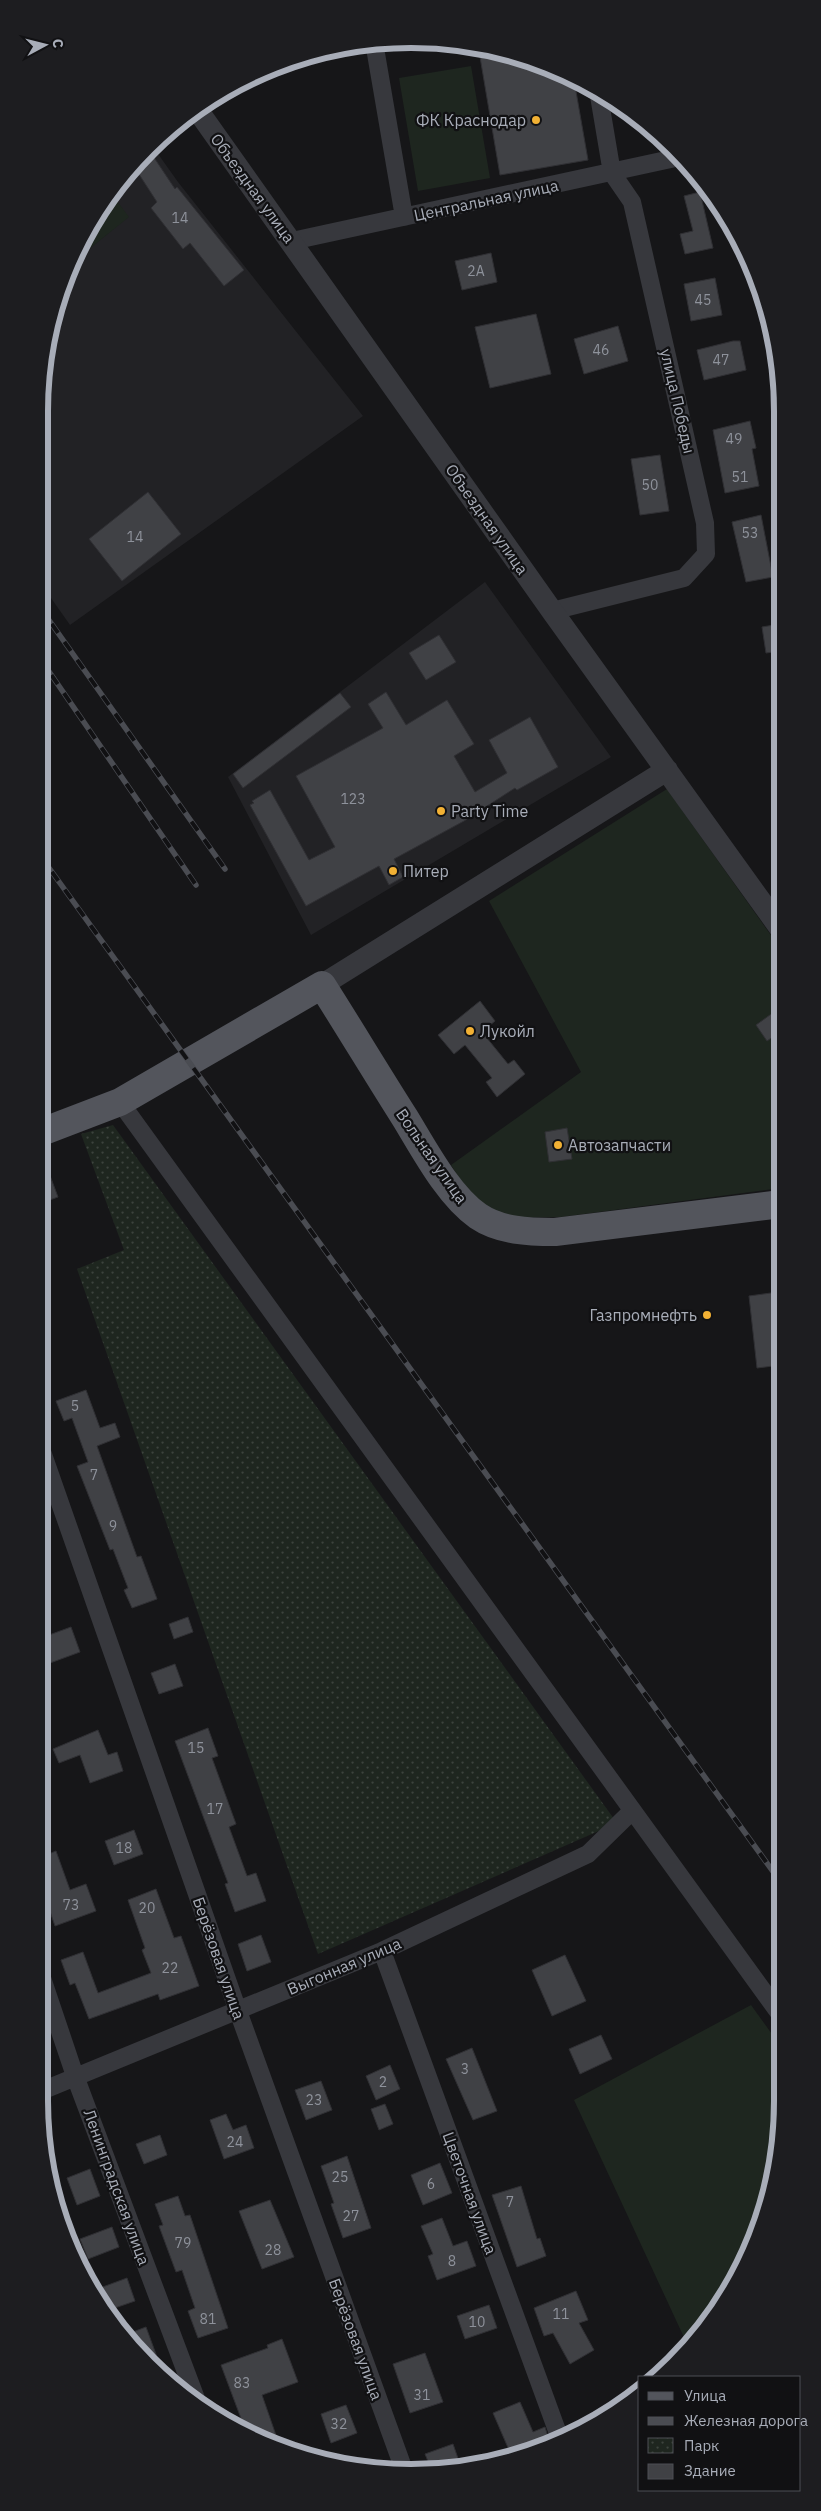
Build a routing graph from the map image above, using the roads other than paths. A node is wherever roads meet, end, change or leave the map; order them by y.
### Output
1 (375, 49) edge
2 (600, 101) edge
3 (201, 115) edge
4 (672, 159) edge
5 (612, 173) junction
6 (404, 217) junction
7 (292, 241) junction
8 (552, 611) junction
9 (667, 770) junction
10 (774, 920) edge
11 (322, 985) junction
12 (120, 1102) junction
13 (48, 1130) edge
14 (774, 1205) edge
15 (48, 1469) edge
16 (632, 1811) junction
17 (382, 1951) junction
18 (48, 1996) edge
19 (774, 2006) edge
20 (238, 2011) junction
21 (75, 2076) junction
22 (48, 2088) edge
23 (193, 2390) edge
24 (558, 2432) edge
25 (402, 2464) edge

1 - 6 street
2 - 5 street, улица Победы
3 - 7 street, Объездная улица
4 - 5 street, Центральная улица
5 - 6 street, Центральная улица
5 - 8 street, улица Победы
6 - 7 street, Центральная улица
7 - 8 street, Объездная улица
8 - 9 street, Объездная улица
9 - 10 street, Объездная улица
9 - 11 street
11 - 12 main road
11 - 14 main road, Вольная улица
12 - 13 main road
12 - 16 street
15 - 20 street, Берёзовая улица
16 - 17 street, Выгонная улица
16 - 19 street
17 - 20 street, Выгонная улица
17 - 24 street, Цветочная улица
18 - 21 street, Ленинградская улица
20 - 21 street, Выгонная улица
20 - 25 street, Берёзовая улица
21 - 22 street, Выгонная улица
21 - 23 street, Ленинградская улица

